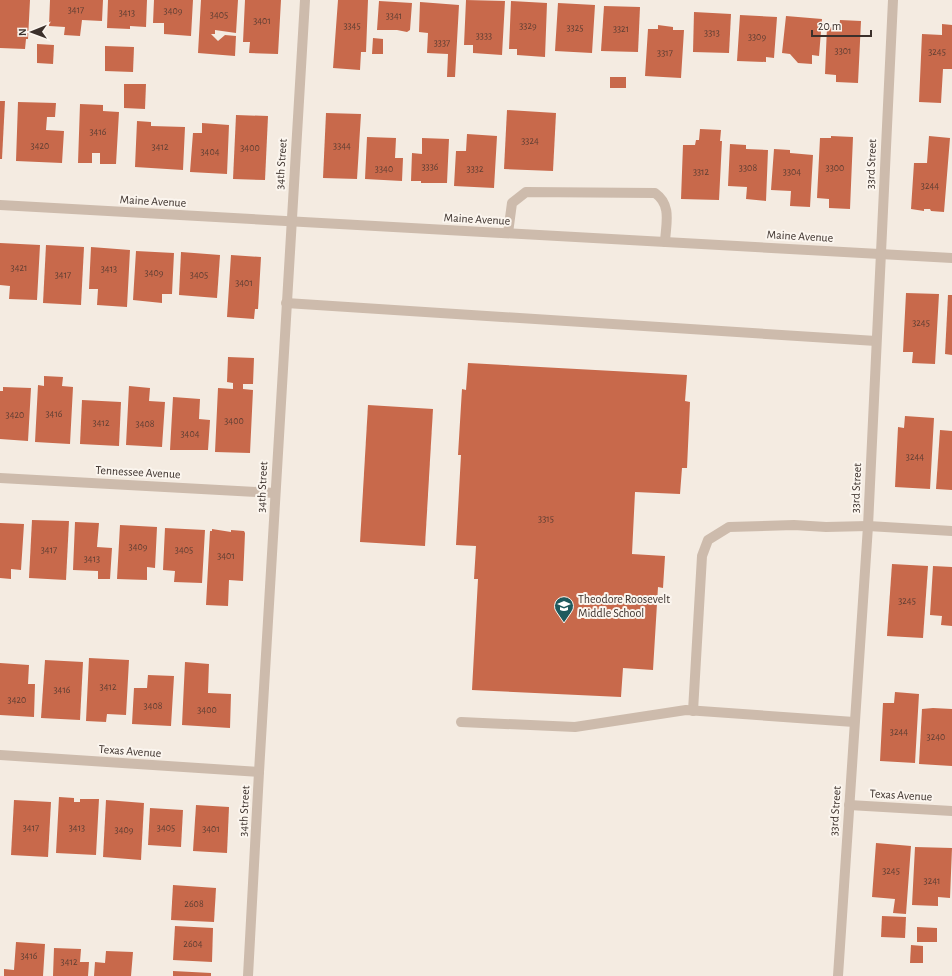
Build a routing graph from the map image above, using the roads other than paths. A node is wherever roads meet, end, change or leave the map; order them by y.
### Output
1 (304, 0) edge
2 (893, 0) edge
3 (0, 205) edge
4 (291, 222) junction
5 (508, 233) junction
6 (665, 242) junction
7 (880, 253) junction
8 (952, 258) edge
9 (286, 303) junction
10 (876, 341) junction
11 (0, 478) edge
12 (275, 493) junction
13 (868, 526) junction
14 (952, 531) edge
15 (693, 711) junction
16 (461, 722) dead end
17 (854, 722) junction
18 (0, 755) edge
19 (259, 772) junction
20 (849, 805) junction
21 (952, 811) edge
22 (248, 976) edge
23 (838, 976) edge

1 - 4 street, 34th Street
2 - 7 street, 33rd Street
3 - 4 street, Maine Avenue
4 - 5 street, Maine Avenue
4 - 9 street, 34th Street
5 - 6 street, Maine Avenue
5 - 6 street
6 - 7 street, Maine Avenue
7 - 8 street, Maine Avenue
7 - 10 street, 33rd Street
9 - 10 street
9 - 12 street, 34th Street
10 - 13 street, 33rd Street
11 - 12 street, Tennessee Avenue
12 - 19 street, 34th Street
13 - 14 street
13 - 15 street
13 - 17 street, 33rd Street
15 - 16 street
15 - 17 street
17 - 20 street, 33rd Street
18 - 19 street, Texas Avenue
19 - 22 street, 34th Street
20 - 21 street, Texas Avenue
20 - 23 street, 33rd Street

